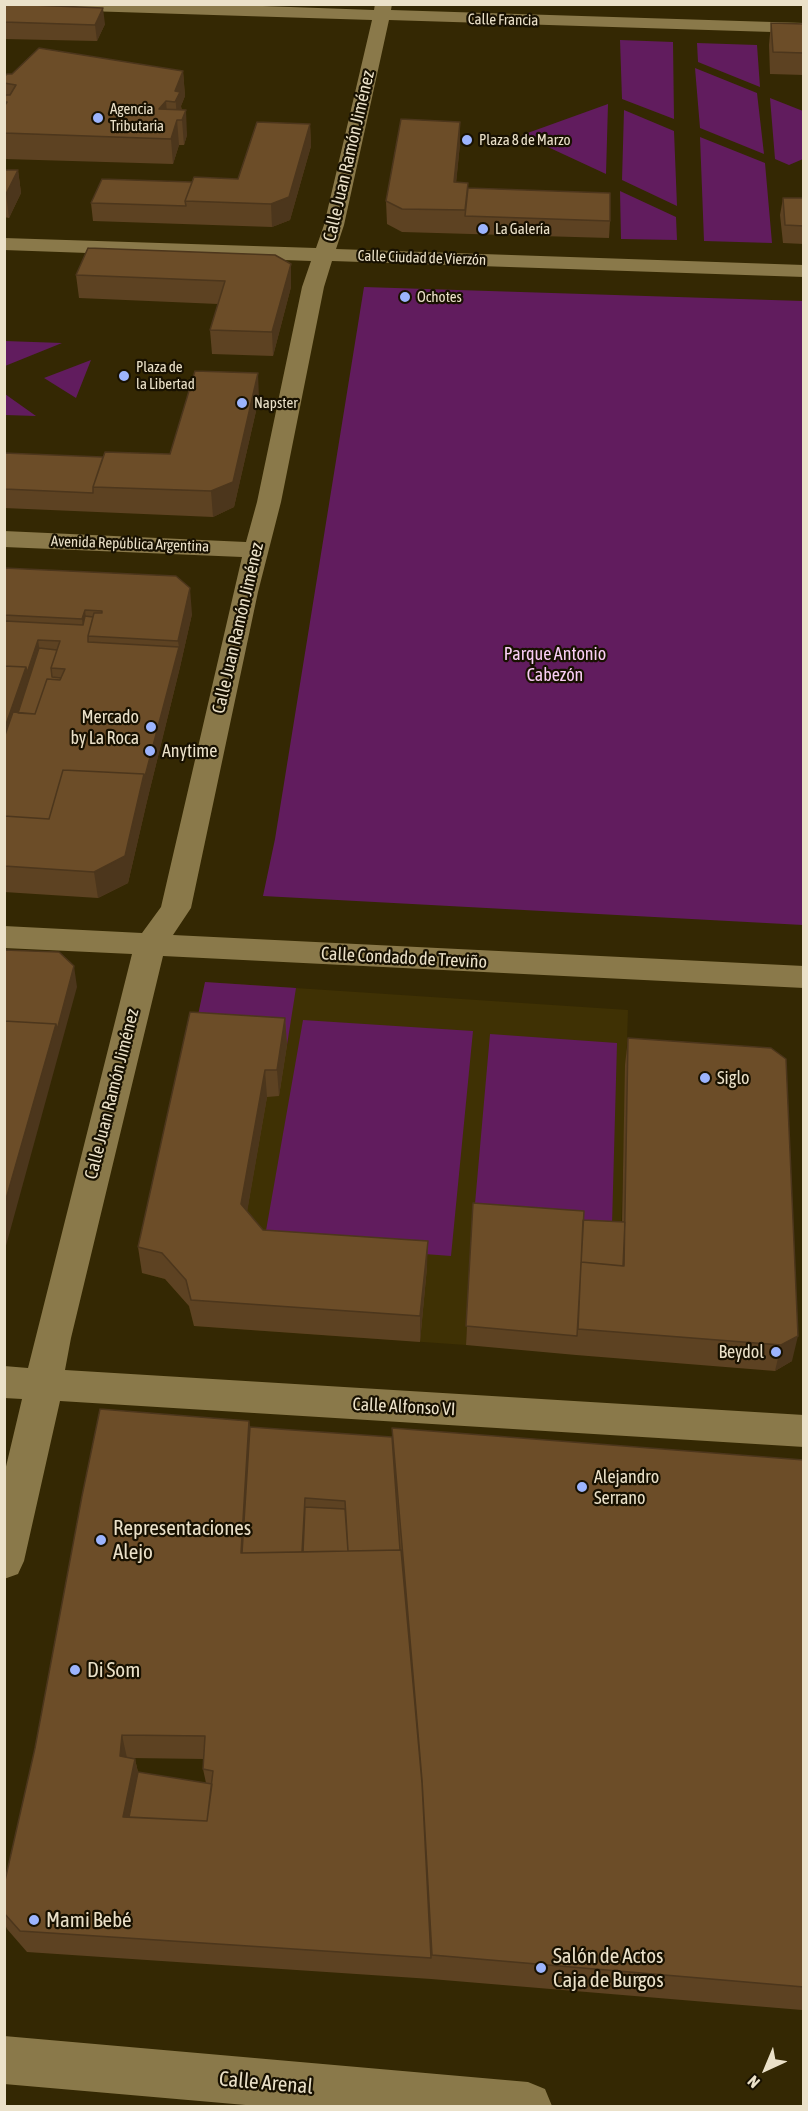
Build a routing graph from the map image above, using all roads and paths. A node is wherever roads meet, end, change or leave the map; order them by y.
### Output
1 (23, 4) edge
2 (382, 10) edge
3 (804, 28) edge
4 (4, 244) edge
5 (325, 255) junction
6 (804, 271) edge
7 (4, 539) edge
8 (255, 550) junction
9 (4, 938) edge
10 (150, 945) junction
11 (804, 977) edge
12 (4, 1382) edge
13 (44, 1384) junction
14 (804, 1431) edge
15 (4, 1562) edge
16 (4, 2060) edge
17 (528, 2106) edge

1 - 2 street, Calle Francia
2 - 3 street, Calle Francia
2 - 5 street, Calle Juan Ramón Jiménez
4 - 5 street, Calle Ciudad de Vierzón
5 - 6 street, Calle Ciudad de Vierzón
5 - 8 street, Calle Juan Ramón Jiménez
7 - 8 street, Avenida República Argentina
8 - 10 street, Calle Juan Ramón Jiménez
9 - 10 street, Calle Condado de Treviño
10 - 11 street, Calle Condado de Treviño
10 - 13 street, Calle Juan Ramón Jiménez
12 - 13 street, Calle Alfonso VI
13 - 14 street, Calle Alfonso VI
13 - 15 street, Calle Juan Ramón Jiménez
16 - 17 street, Calle Arenal

